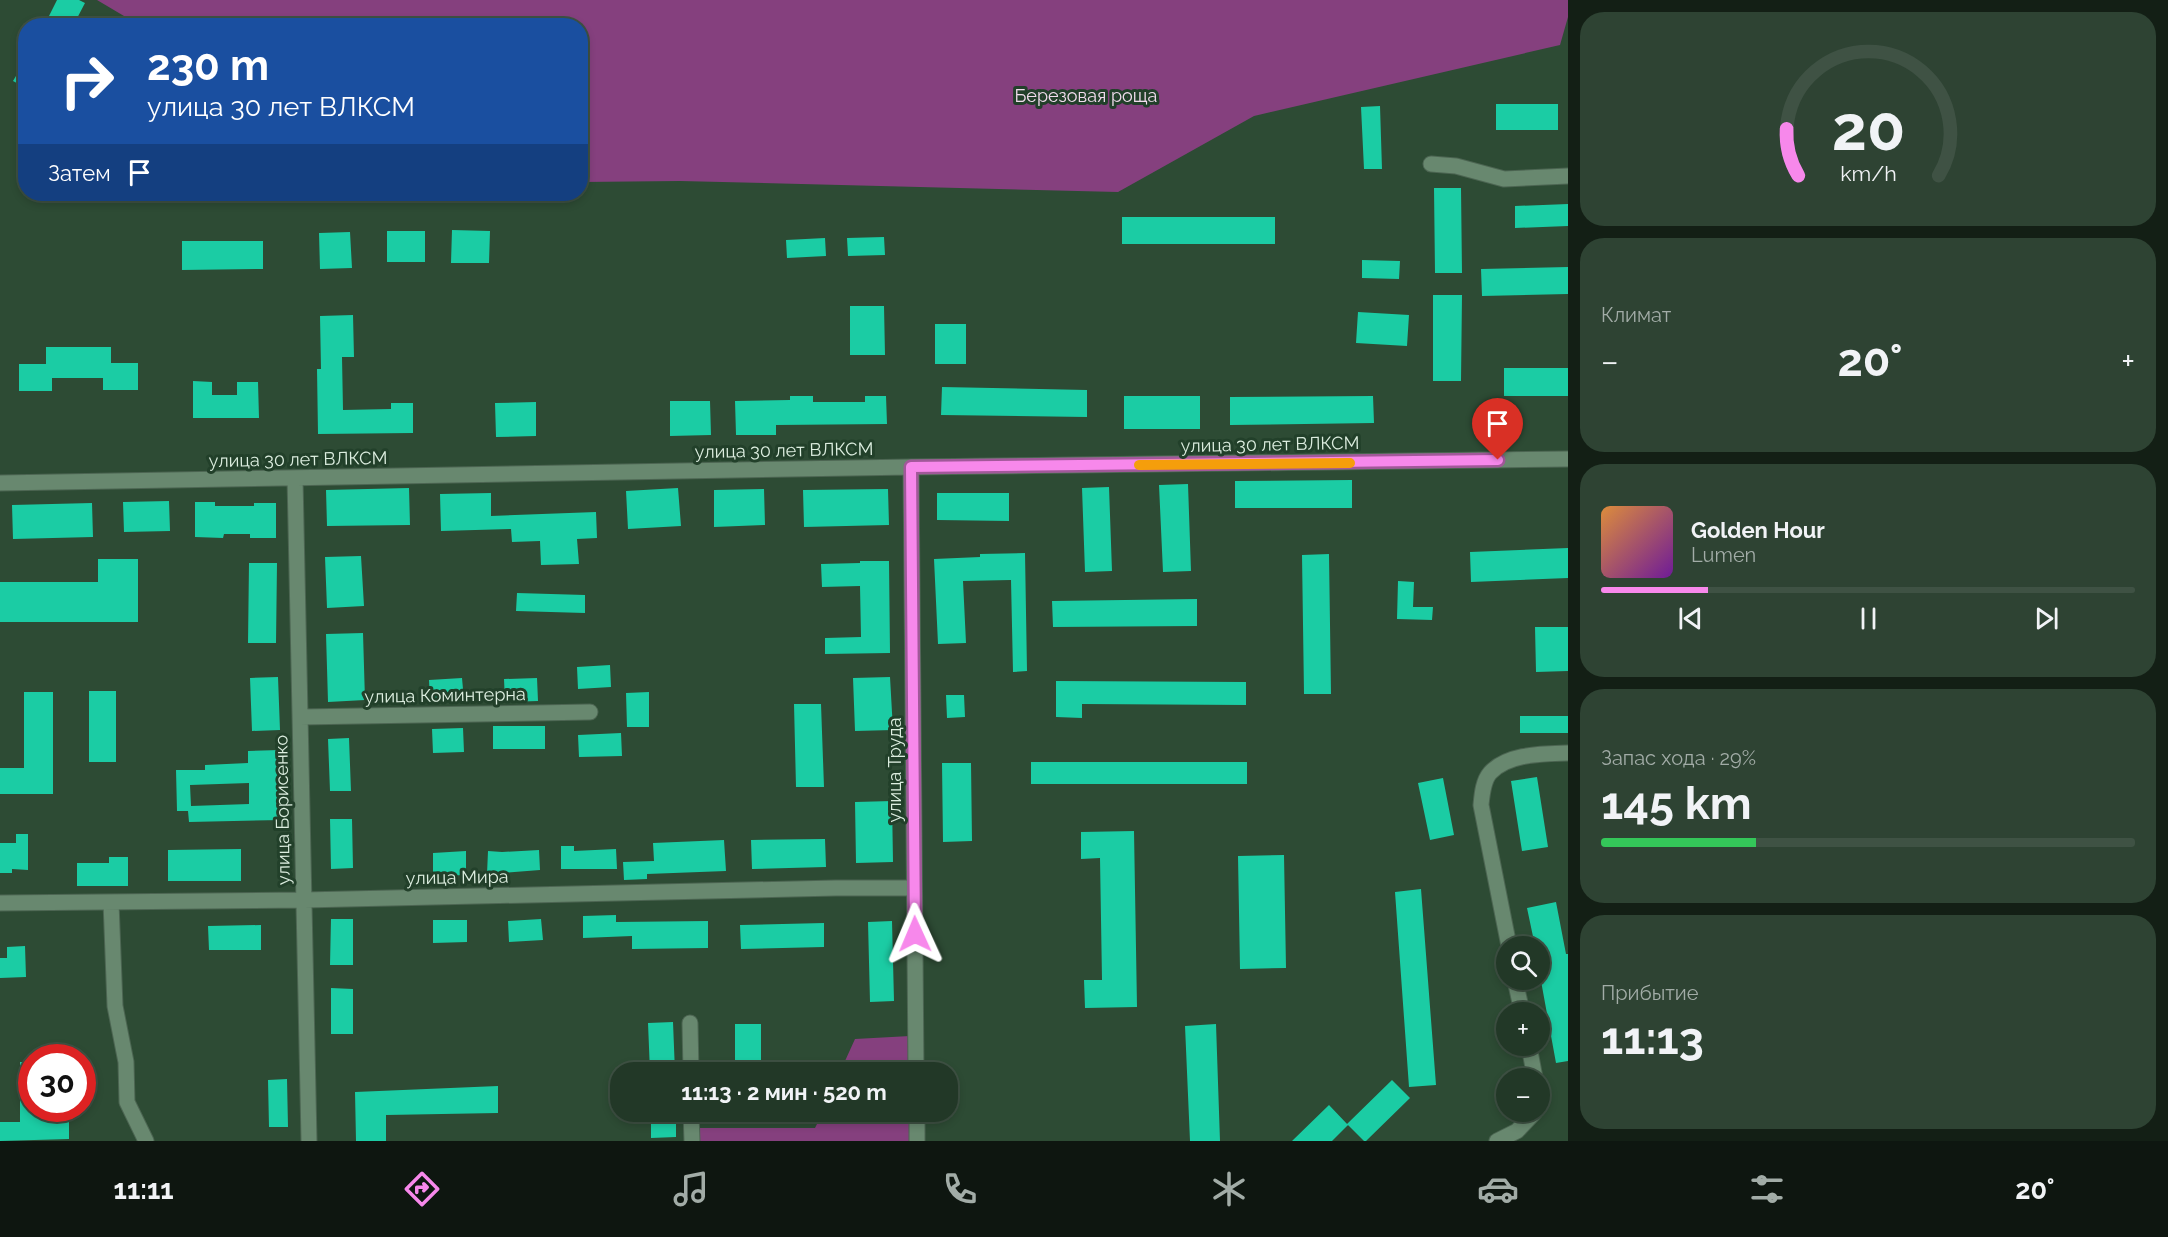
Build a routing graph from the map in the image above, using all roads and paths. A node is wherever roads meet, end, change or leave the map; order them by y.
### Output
1 (1431, 164) dead end
2 (1568, 176) edge
3 (1568, 459) edge
4 (911, 467) junction
5 (295, 478) junction
6 (0, 483) edge
7 (590, 712) dead end
8 (300, 717) junction
9 (1568, 753) edge
10 (914, 888) junction
11 (304, 900) junction
12 (111, 902) junction
13 (0, 903) edge
14 (1507, 936) edge
15 (690, 1023) dead end
16 (691, 1062) edge
17 (916, 1062) edge
18 (691, 1122) edge
19 (917, 1122) edge
20 (1526, 1122) edge
21 (146, 1141) edge
22 (309, 1141) edge
23 (692, 1141) edge
24 (917, 1141) edge
25 (1497, 1141) edge

1 - 2 street
3 - 4 street, улица 30 лет ВЛКСМ
4 - 5 street, улица 30 лет ВЛКСМ
4 - 10 street, улица Труда
5 - 6 street, улица 30 лет ВЛКСМ
5 - 8 street, улица Борисенко
7 - 8 street, улица Коминтерна
8 - 11 street, улица Борисенко
9 - 14 street
10 - 11 street, улица Мира
10 - 17 street, улица Труда
11 - 12 street, улица Мира
11 - 22 street, улица Борисенко
12 - 13 street, улица Мира
12 - 21 street
15 - 16 street
18 - 23 street
19 - 24 street
20 - 25 street

